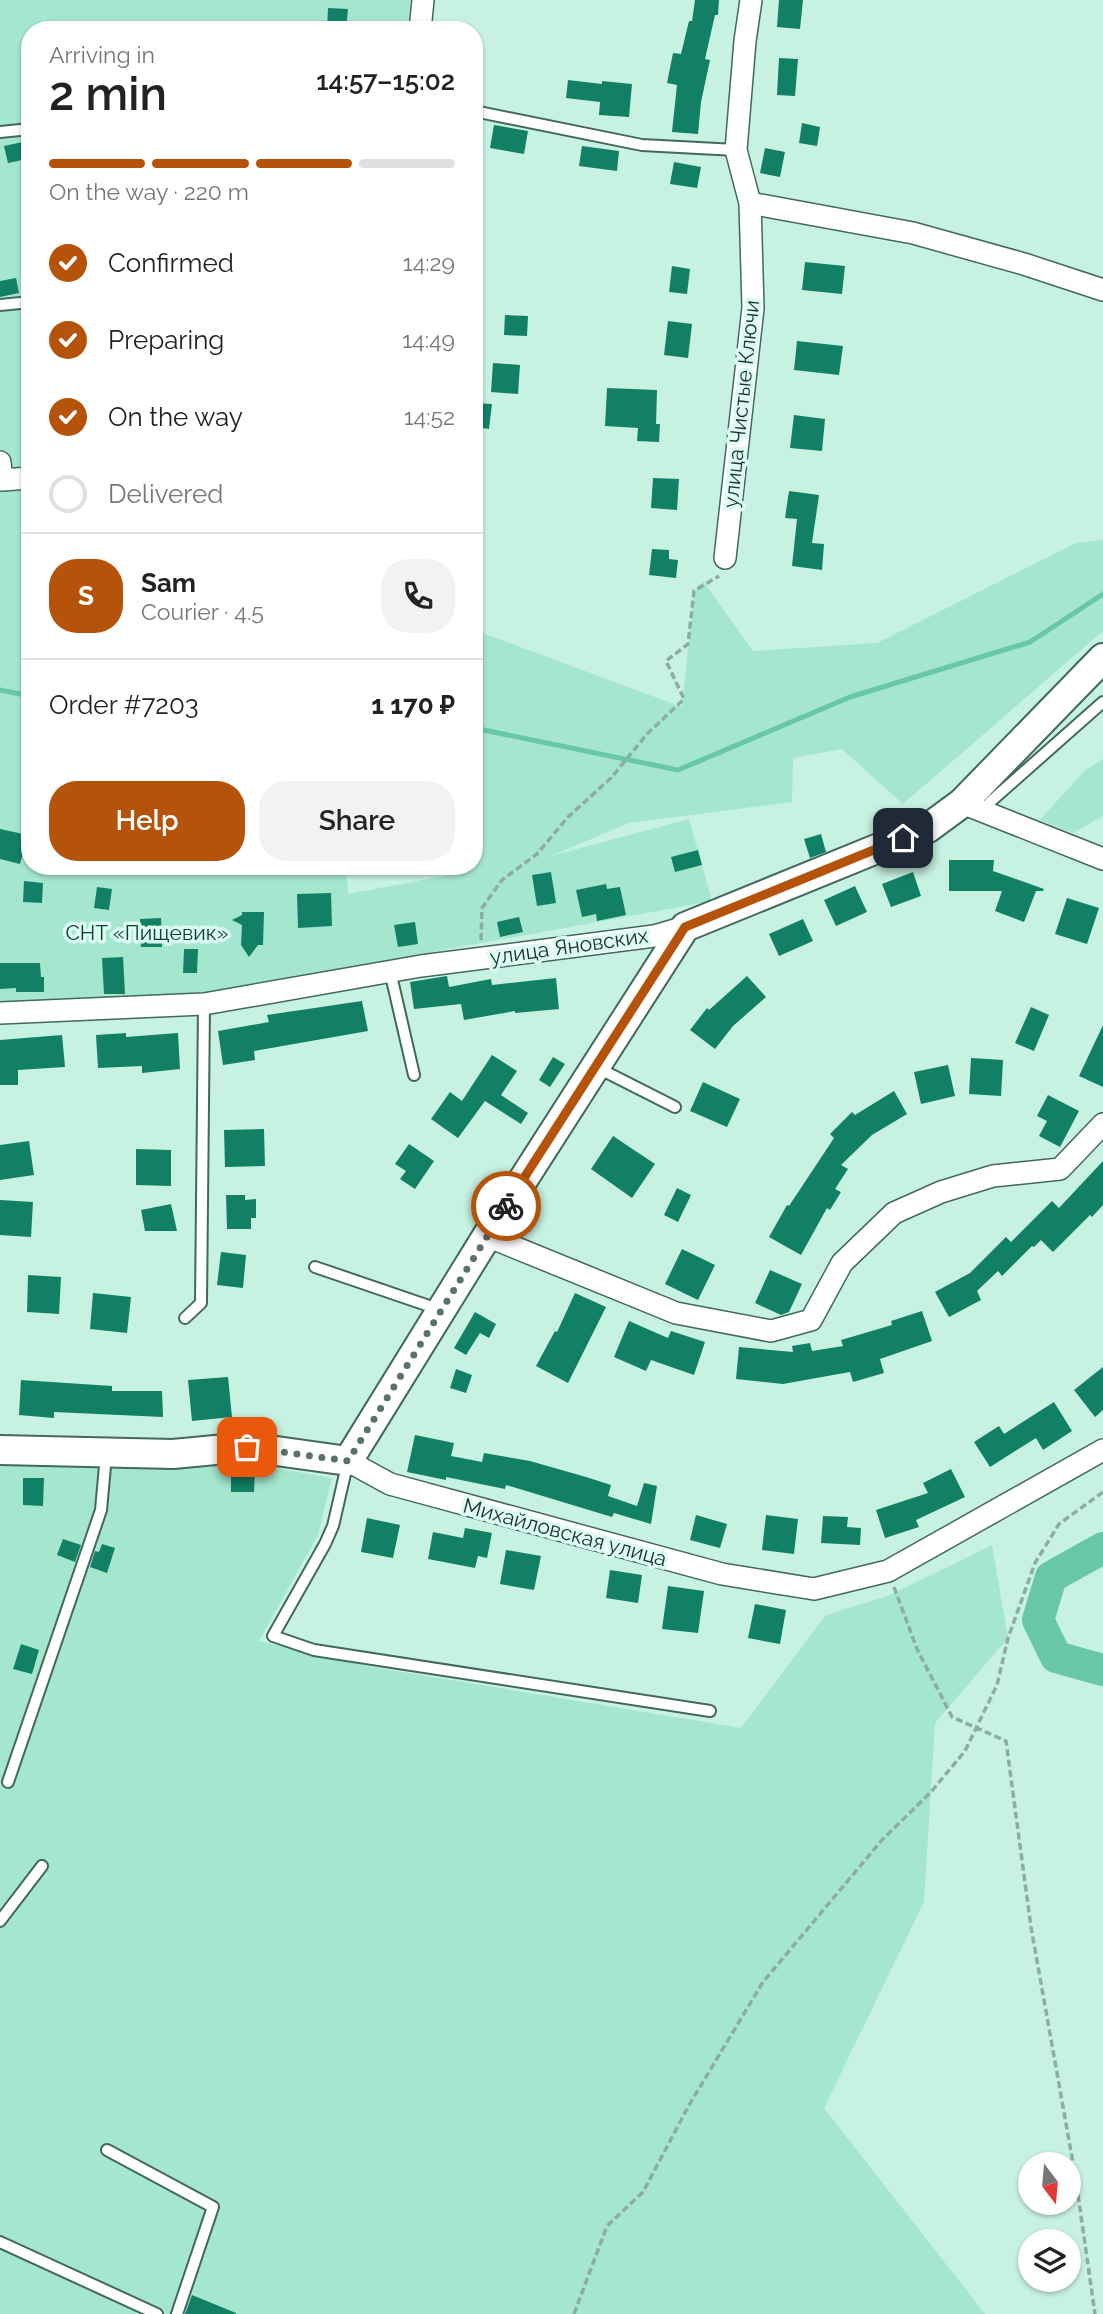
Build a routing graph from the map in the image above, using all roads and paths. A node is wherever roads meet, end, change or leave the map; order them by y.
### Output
1 (423, 0) edge
2 (751, 0) edge
3 (421, 21) edge
4 (483, 113) edge
5 (21, 130) edge
6 (0, 132) edge
7 (736, 150) junction
8 (750, 203) junction
9 (1103, 290) edge
10 (21, 303) edge
11 (0, 306) edge
12 (1, 471) edge
13 (21, 476) edge
14 (725, 566) joint
15 (1103, 658) edge
16 (1103, 702) edge
17 (973, 808) junction
18 (1103, 859) edge
19 (685, 927) junction
20 (480, 958) junction
21 (390, 971) junction
22 (204, 1004) junction
23 (0, 1013) edge
24 (595, 1067) junction
25 (414, 1074) dead end
26 (675, 1107) dead end
27 (1103, 1124) edge
28 (487, 1236) junction
29 (315, 1267) dead end
30 (441, 1310) junction
31 (185, 1318) dead end
32 (0, 1450) edge
33 (1103, 1450) edge
34 (106, 1452) junction
35 (348, 1461) junction
36 (1103, 1492) edge
37 (888, 1571) junction
38 (710, 1711) dead end
39 (977, 1727) junction
40 (8, 1782) dead end
41 (42, 1866) dead end
42 (0, 1921) edge
43 (107, 2150) dead end
44 (0, 2242) edge
45 (157, 2314) edge
46 (177, 2314) edge
47 (573, 2314) edge
48 (1095, 2314) edge

1 - 3 street
2 - 7 street, улица Чистые Ключи
4 - 7 lane
5 - 6 lane
7 - 8 street, улица Чистые Ключи
8 - 9 street
8 - 14 street, улица Чистые Ключи
10 - 11 lane
12 - 13 street
14 - 20 path
15 - 17 street, улица Яновских
16 - 17 lane
17 - 18 street
17 - 19 street, улица Яновских
19 - 20 street, улица Яновских
19 - 24 street
20 - 21 street, улица Яновских
21 - 22 street, улица Яновских
21 - 25 lane
22 - 23 street, улица Яновских
22 - 31 lane
24 - 26 lane
24 - 28 street
27 - 28 street
28 - 30 street
29 - 30 lane
30 - 35 street
32 - 34 street, Михайловская улица
33 - 37 street, Михайловская улица
34 - 35 street, Михайловская улица
34 - 40 lane
35 - 37 street, Михайловская улица
35 - 38 lane
36 - 39 path
37 - 39 path
39 - 47 path
39 - 48 path
41 - 42 lane
43 - 46 lane
44 - 45 lane

